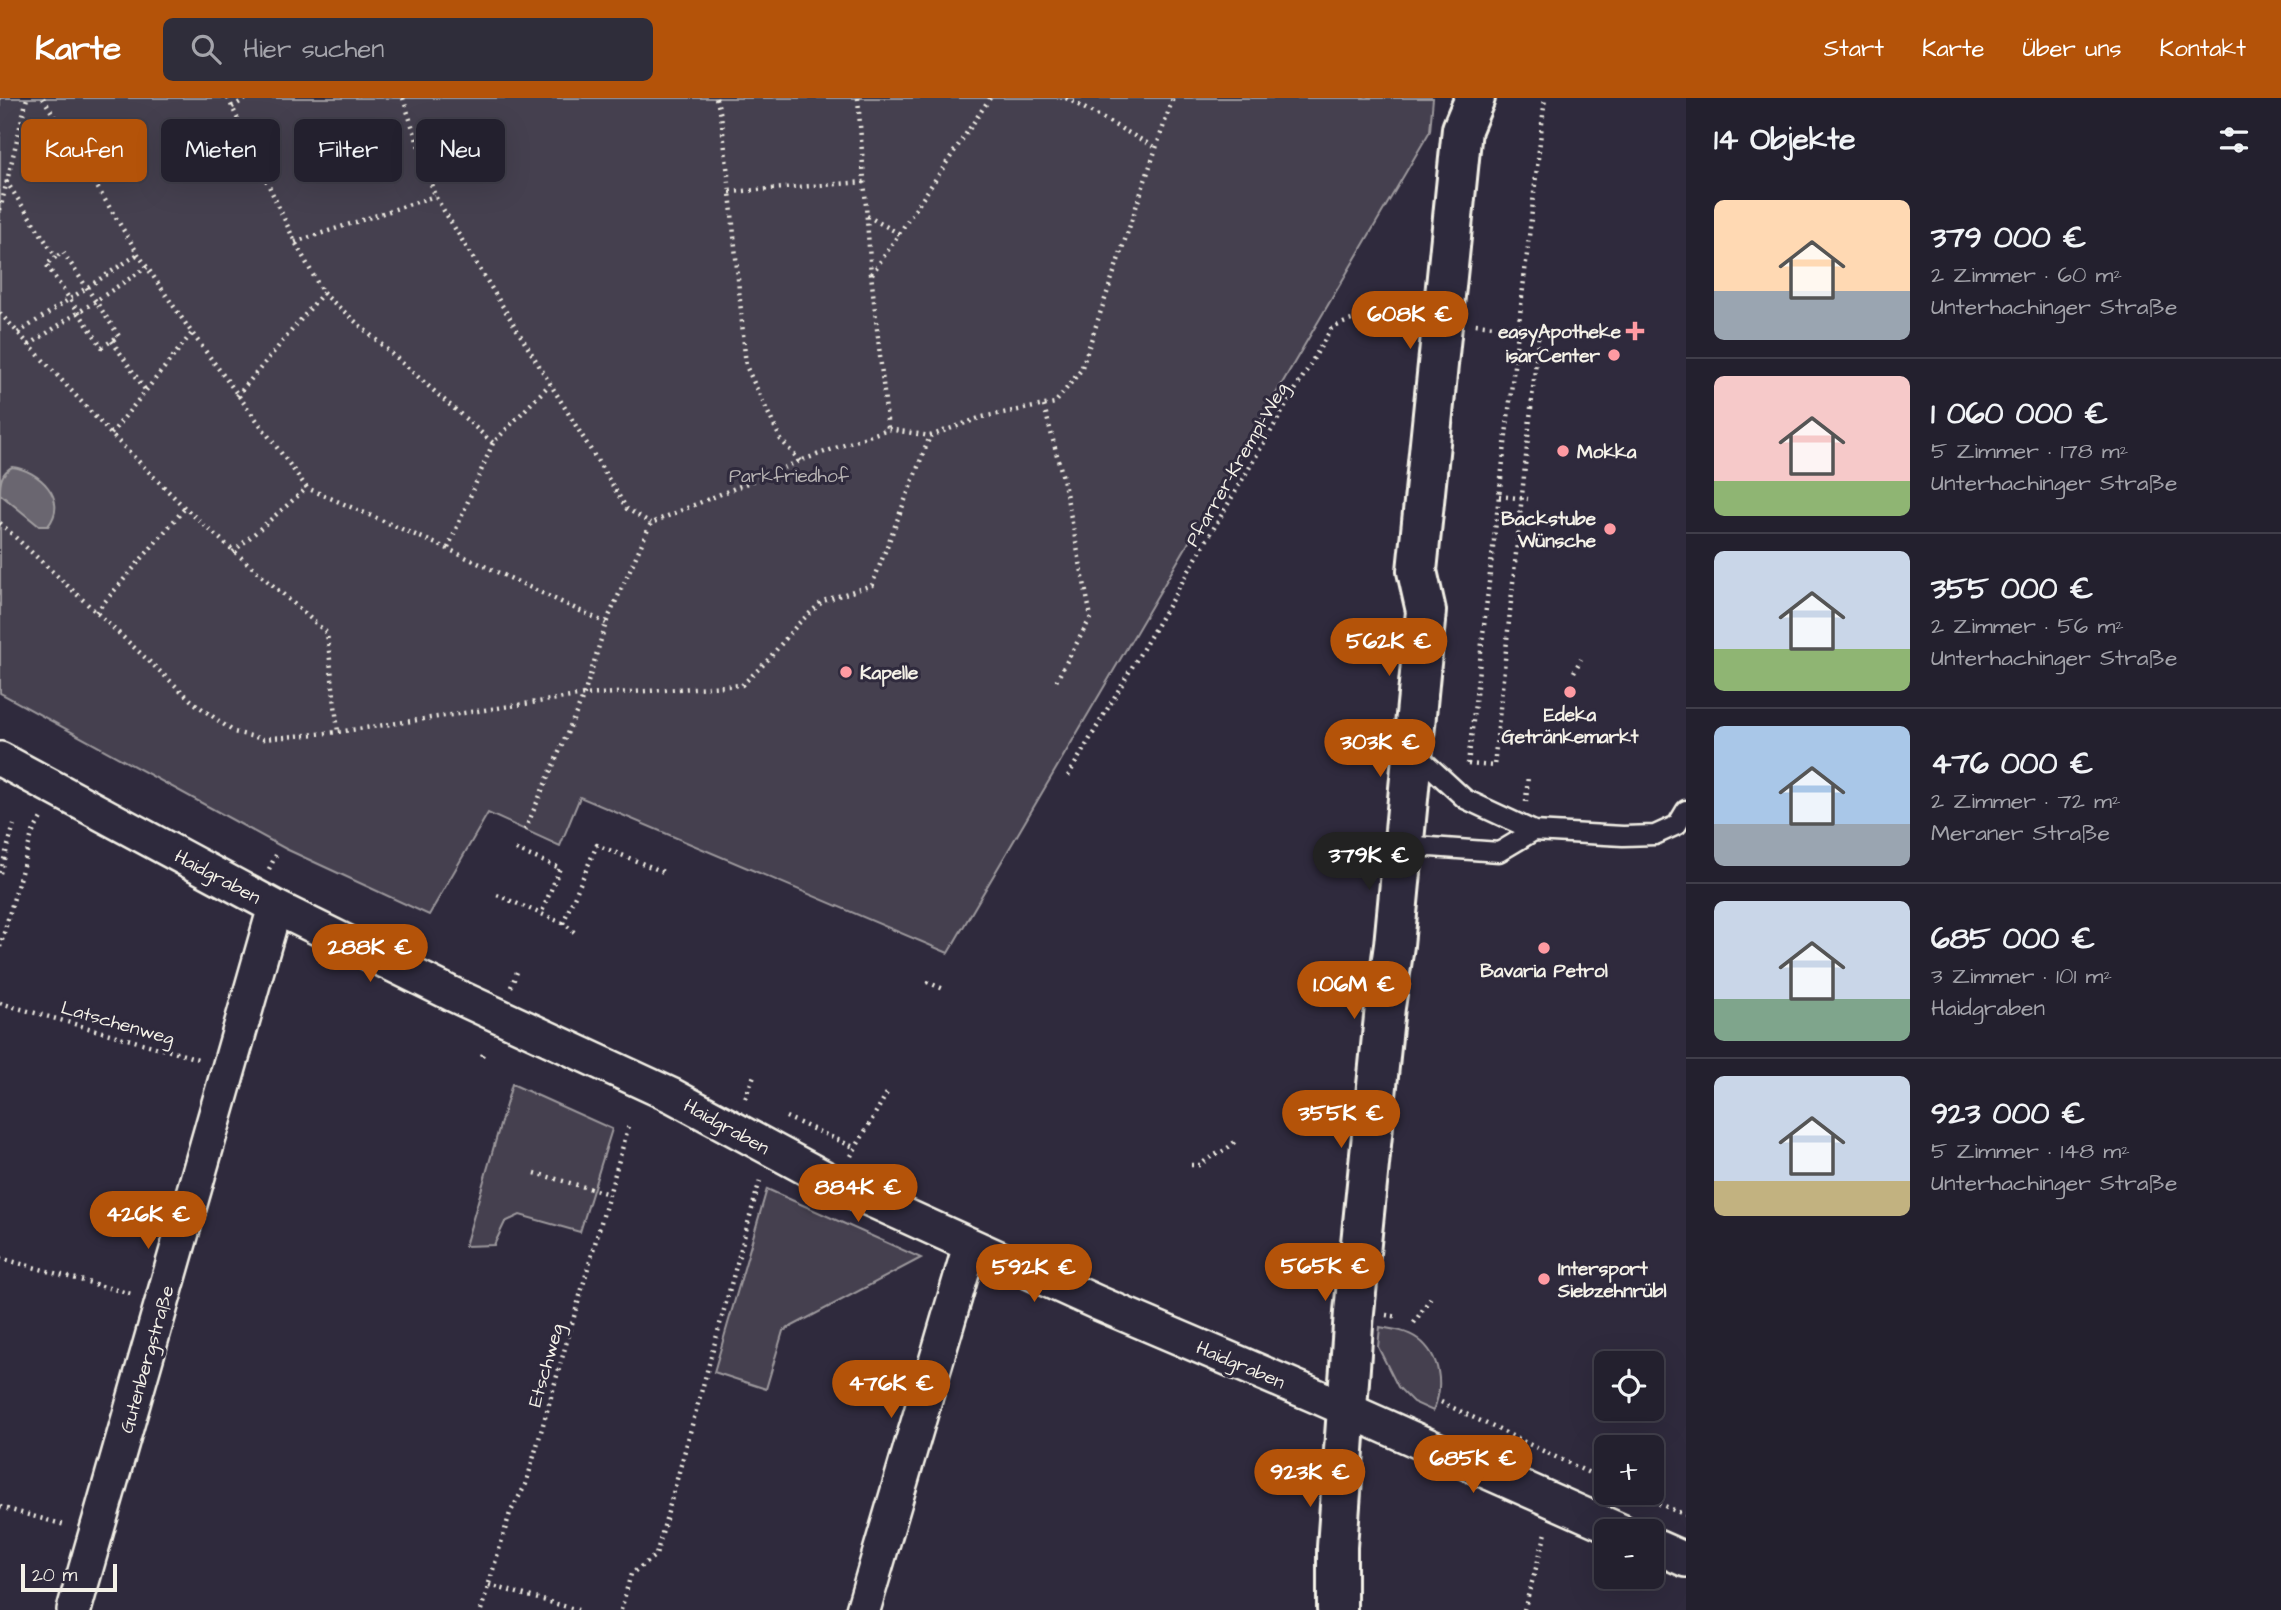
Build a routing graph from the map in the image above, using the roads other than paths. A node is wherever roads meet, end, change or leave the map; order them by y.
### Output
1 (1477, 98) edge
2 (1412, 750) junction
3 (0, 759) edge
4 (1686, 810) edge
5 (1534, 831) junction
6 (1403, 845) junction
7 (275, 907) junction
8 (970, 1246) junction
9 (1347, 1410) junction
10 (1594, 1519) edge
11 (1664, 1550) edge
12 (1686, 1560) edge
13 (74, 1610) edge
14 (863, 1610) edge
15 (1337, 1610) edge

1 - 2 main road
2 - 5 lane
2 - 6 main road
3 - 7 street, Haidgraben
4 - 5 lane
5 - 6 lane
6 - 9 main road
7 - 8 street, Haidgraben
7 - 13 street, Gutenbergstraße
8 - 9 street, Haidgraben
8 - 14 street
9 - 10 street, Haidgraben
9 - 15 main road
11 - 12 street

